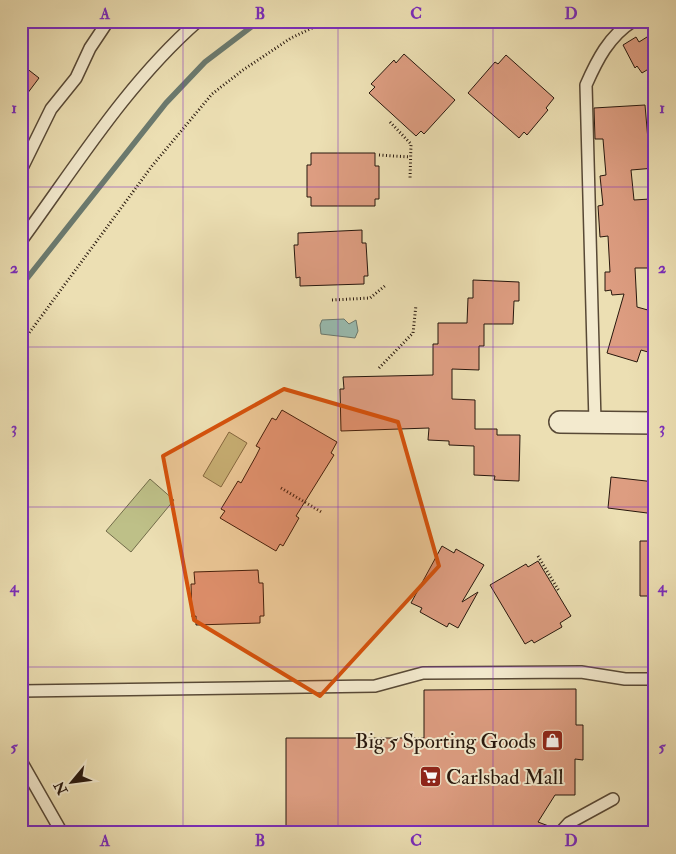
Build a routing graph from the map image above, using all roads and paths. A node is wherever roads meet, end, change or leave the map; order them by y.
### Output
1 (108, 21) edge
2 (198, 21) edge
3 (327, 21) edge
4 (633, 21) edge
5 (390, 122) dead end
6 (379, 155) dead end
7 (410, 157) junction
8 (21, 170) edge
9 (410, 179) dead end
10 (21, 241) edge
11 (386, 285) dead end
12 (332, 300) dead end
13 (416, 306) dead end
14 (21, 344) edge
15 (379, 368) dead end
16 (560, 422) dead end
17 (595, 422) junction
18 (655, 422) edge
19 (281, 488) dead end
20 (323, 513) dead end
21 (538, 556) dead end
22 (559, 591) dead end
23 (655, 679) edge
24 (21, 691) edge
25 (21, 761) edge
26 (613, 798) dead end
27 (62, 833) edge
28 (560, 833) edge

1 - 8 lane
2 - 10 lane
3 - 14 path
4 - 17 lane
5 - 7 path
6 - 7 path
7 - 9 path
11 - 12 path
13 - 15 path
16 - 17 street
17 - 18 street
19 - 20 path
21 - 22 path
23 - 24 lane
25 - 27 lane
26 - 28 lane

